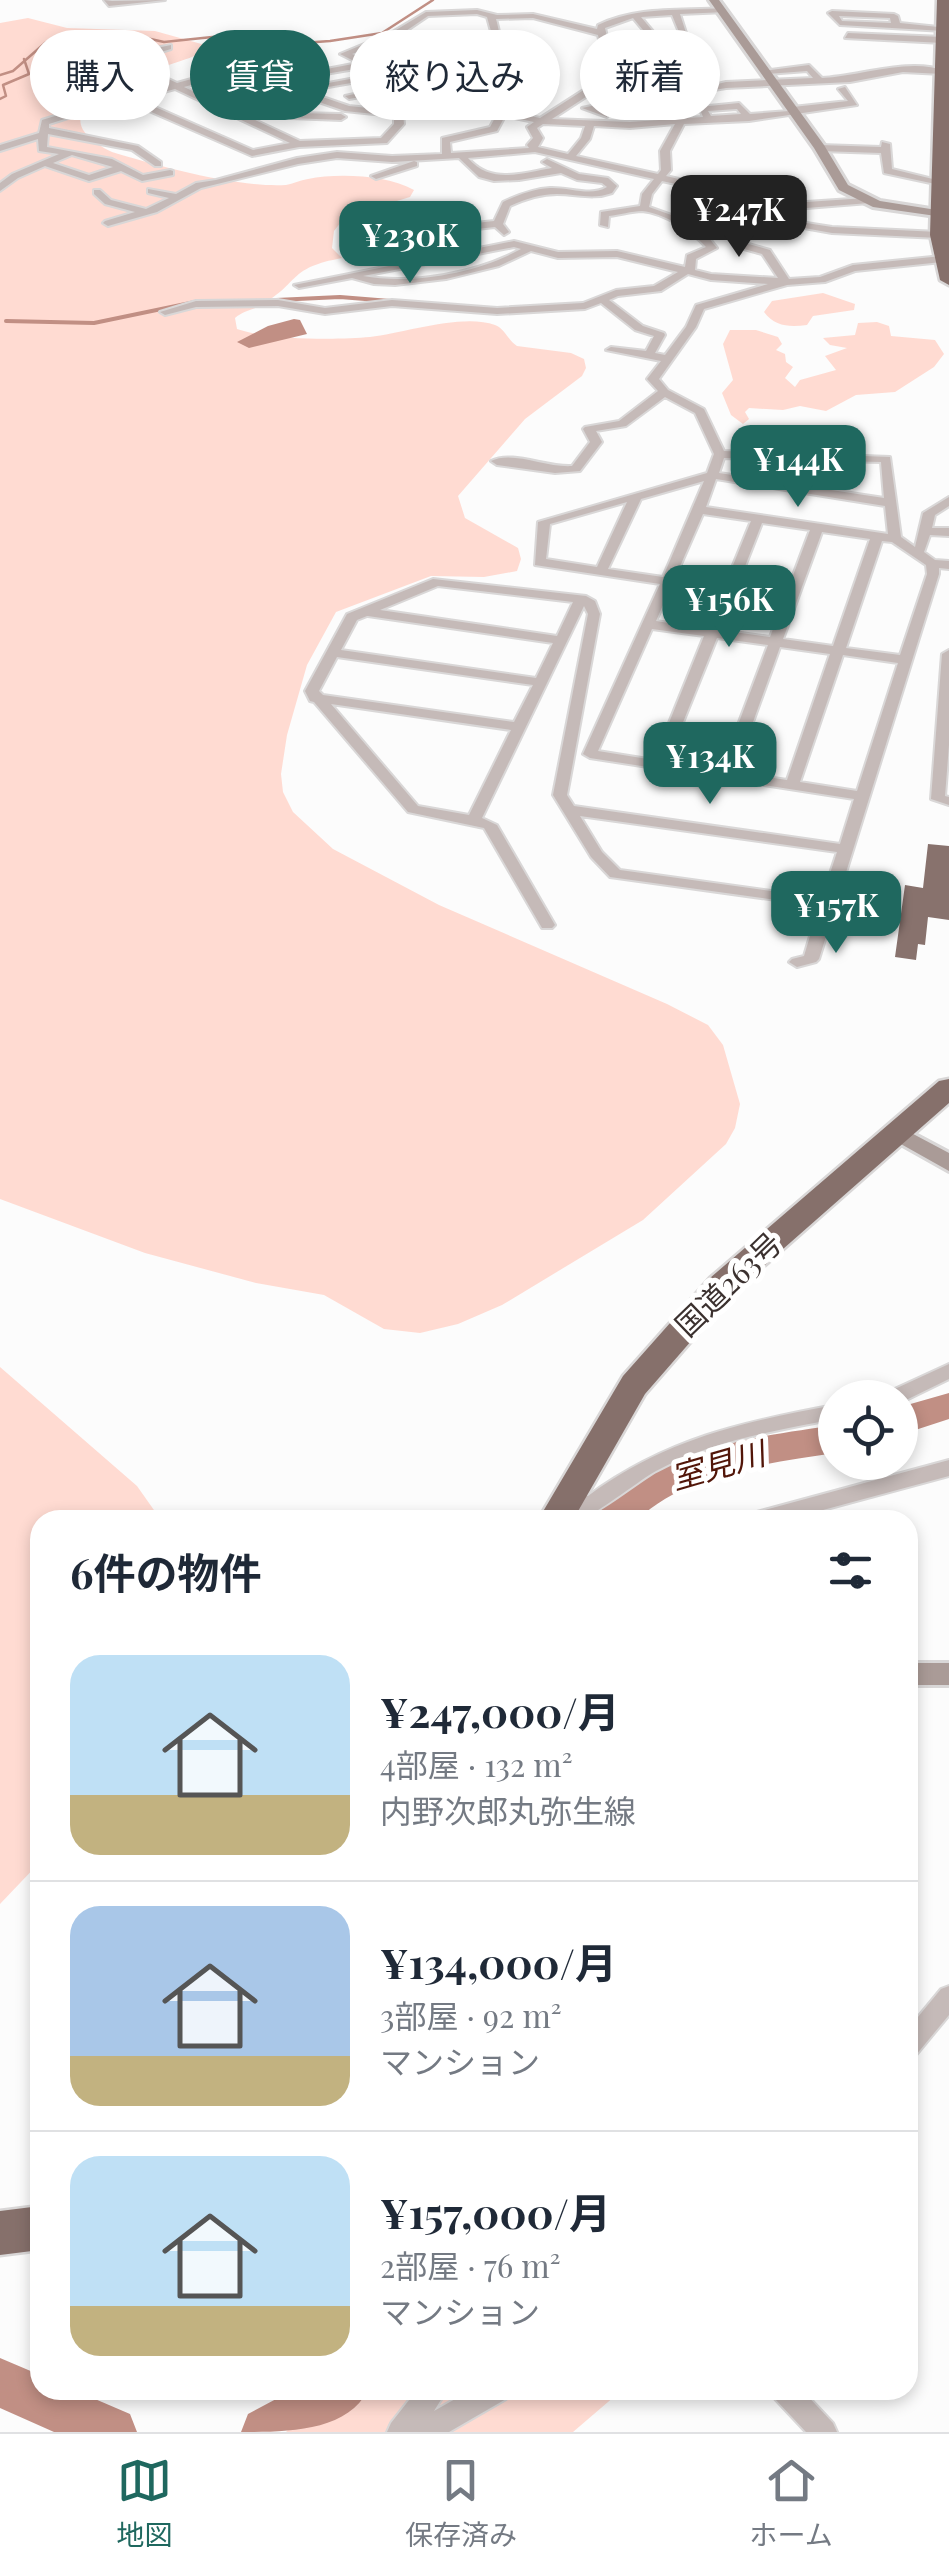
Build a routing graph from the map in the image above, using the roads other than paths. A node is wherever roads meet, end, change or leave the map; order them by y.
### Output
1 (108, 0) edge
2 (161, 0) edge
3 (946, 0) edge
4 (718, 5) edge
5 (636, 15) junction
6 (676, 15) junction
7 (490, 16) junction
8 (896, 25) junction
9 (402, 30) edge
10 (494, 30) edge
11 (590, 30) edge
12 (602, 30) edge
13 (648, 30) edge
14 (682, 30) edge
15 (944, 31) edge
16 (848, 36) dead end
17 (869, 60) dead end
18 (942, 70) junction
19 (879, 74) junction
20 (771, 77) junction
21 (350, 81) edge
22 (190, 82) edge
23 (170, 83) edge
24 (176, 86) junction
25 (170, 87) edge
26 (720, 87) edge
27 (842, 89) dead end
28 (946, 89) edge
29 (350, 96) edge
30 (580, 99) edge
31 (330, 106) edge
32 (794, 112) junction
33 (170, 117) edge
34 (330, 117) edge
35 (341, 117) junction
36 (52, 120) edge
37 (399, 120) edge
38 (498, 120) edge
39 (535, 120) edge
40 (612, 120) edge
41 (541, 121) junction
42 (590, 123) junction
43 (620, 124) junction
44 (680, 124) junction
45 (44, 132) junction
46 (342, 142) junction
47 (299, 144) junction
48 (0, 148) edge
49 (820, 148) junction
50 (945, 148) edge
51 (531, 151) junction
52 (72, 152) junction
53 (420, 156) junction
54 (462, 156) junction
55 (446, 157) junction
56 (567, 163) junction
57 (47, 164) junction
58 (158, 164) dead end
59 (123, 167) junction
60 (170, 173) dead end
61 (376, 176) dead end
62 (658, 179) junction
63 (940, 182) junction
64 (0, 188) edge
65 (151, 191) dead end
66 (97, 192) dead end
67 (177, 197) junction
68 (731, 201) junction
69 (866, 201) junction
70 (644, 208) junction
71 (788, 208) junction
72 (147, 212) junction
73 (938, 214) junction
74 (674, 219) junction
75 (108, 223) dead end
76 (498, 224) junction
77 (365, 225) dead end
78 (606, 225) dead end
79 (939, 235) junction
80 (732, 236) dead end
81 (514, 244) junction
82 (530, 248) junction
83 (942, 259) junction
84 (686, 271) junction
85 (352, 274) junction
86 (949, 280) edge
87 (786, 282) junction
88 (299, 285) dead end
89 (602, 299) junction
90 (166, 312) dead end
91 (610, 350) dead end
92 (648, 355) junction
93 (668, 359) junction
94 (664, 392) junction
95 (720, 454) junction
96 (497, 461) dead end
97 (712, 476) junction
98 (636, 497) junction
99 (949, 501) edge
100 (891, 504) junction
101 (699, 510) junction
102 (758, 520) junction
103 (817, 528) junction
104 (926, 531) junction
105 (949, 532) edge
106 (878, 537) junction
107 (895, 540) junction
108 (914, 552) junction
109 (932, 563) junction
110 (949, 565) edge
111 (601, 572) junction
112 (665, 581) junction
113 (581, 599) junction
114 (363, 612) junction
115 (646, 624) junction
116 (713, 634) junction
117 (560, 640) junction
118 (776, 642) junction
119 (838, 651) junction
120 (333, 653) junction
121 (949, 655) edge
122 (906, 660) junction
123 (539, 682) junction
124 (315, 698) junction
125 (948, 701) edge
126 (518, 727) junction
127 (570, 752) junction
128 (590, 754) junction
129 (659, 764) junction
130 (727, 774) junction
131 (792, 784) junction
132 (861, 796) junction
133 (949, 802) edge
134 (569, 810) junction
135 (474, 820) junction
136 (845, 849) junction
137 (828, 903) junction
138 (547, 925) dead end
139 (797, 962) dead end
140 (949, 1088) edge
141 (900, 1134) junction
142 (949, 1163) edge
143 (949, 1371) edge
144 (918, 1386) edge
145 (818, 1415) edge
146 (949, 1468) edge
147 (561, 1508) edge
148 (794, 1510) edge
149 (918, 1674) edge
150 (949, 1674) edge
151 (949, 1996) edge
152 (918, 2034) edge
153 (30, 2229) edge
154 (0, 2233) edge
155 (426, 2400) edge
156 (480, 2400) edge
157 (794, 2400) edge
158 (400, 2432) edge
159 (424, 2432) edge
160 (824, 2432) edge

1 - 2 street
3 - 15 highway
4 - 6 street
4 - 20 main road
5 - 6 street
5 - 12 street
5 - 13 street
6 - 14 street
7 - 9 street
7 - 10 street
7 - 11 street
8 - 8 street
8 - 15 street
15 - 16 street
15 - 18 highway
17 - 19 street
18 - 19 street
18 - 28 highway
19 - 20 street
20 - 26 street
20 - 32 main road
21 - 29 street
22 - 24 street
23 - 24 street
24 - 25 street
24 - 47 street
27 - 32 street
28 - 50 highway
30 - 41 street
31 - 35 street
32 - 44 street
32 - 49 main road
33 - 47 street
34 - 35 street
35 - 46 street
36 - 45 street
37 - 46 street
38 - 55 street
39 - 41 street
40 - 43 street
41 - 42 street
41 - 51 street
42 - 43 street
42 - 56 street
43 - 44 street
44 - 62 street
45 - 48 street
45 - 52 street
45 - 58 street
46 - 47 street
49 - 63 street
49 - 69 main road
50 - 63 highway
51 - 54 street
51 - 56 street
52 - 57 street
52 - 59 street
53 - 55 street
53 - 61 street
53 - 67 street
54 - 55 street
54 - 56 street
56 - 62 street
56 - 76 street
57 - 59 street
57 - 64 street
59 - 60 street
62 - 68 street
62 - 70 street
63 - 73 highway
65 - 67 street
66 - 72 street
67 - 72 street
68 - 71 street
68 - 74 street
69 - 71 street
69 - 73 main road
70 - 74 street
70 - 78 street
71 - 79 street
72 - 75 street
73 - 79 highway
74 - 84 street
76 - 77 street
76 - 81 street
79 - 83 highway
80 - 87 street
81 - 82 street
81 - 85 street
82 - 84 street
82 - 85 street
83 - 86 highway
83 - 87 street
84 - 87 street
84 - 89 street
85 - 88 street
87 - 93 street
89 - 90 street
89 - 92 street
91 - 92 street
92 - 93 street
93 - 94 street
94 - 95 street
94 - 96 street
95 - 97 street
95 - 100 street
97 - 98 street
97 - 100 street
97 - 101 street
98 - 111 street
98 - 111 street
99 - 104 street
100 - 107 street
101 - 102 street
101 - 112 street
102 - 103 street
102 - 116 street
103 - 106 street
103 - 118 street
104 - 105 street
104 - 108 street
106 - 107 street
106 - 119 street
107 - 108 street
108 - 109 street
109 - 110 street
109 - 122 street
111 - 112 street
112 - 115 street
113 - 114 street
113 - 117 street
113 - 127 street
114 - 117 street
114 - 120 street
115 - 116 street
115 - 128 street
116 - 118 street
116 - 129 street
117 - 123 street
118 - 119 street
118 - 130 street
119 - 122 street
119 - 131 street
120 - 123 street
120 - 124 street
121 - 125 street
122 - 132 street
123 - 126 street
124 - 126 street
124 - 135 street
125 - 133 street
126 - 135 street
127 - 128 street
127 - 134 street
128 - 129 street
129 - 130 street
130 - 131 street
131 - 132 street
132 - 136 street
134 - 136 street
134 - 137 street
135 - 138 street
136 - 137 street
137 - 139 street
140 - 141 highway, 国道263号
141 - 142 main road
141 - 147 highway, 国道263号
143 - 144 street
145 - 147 street
146 - 148 street
149 - 150 main road
151 - 152 street
153 - 154 highway
155 - 158 street
156 - 159 street
157 - 160 street

